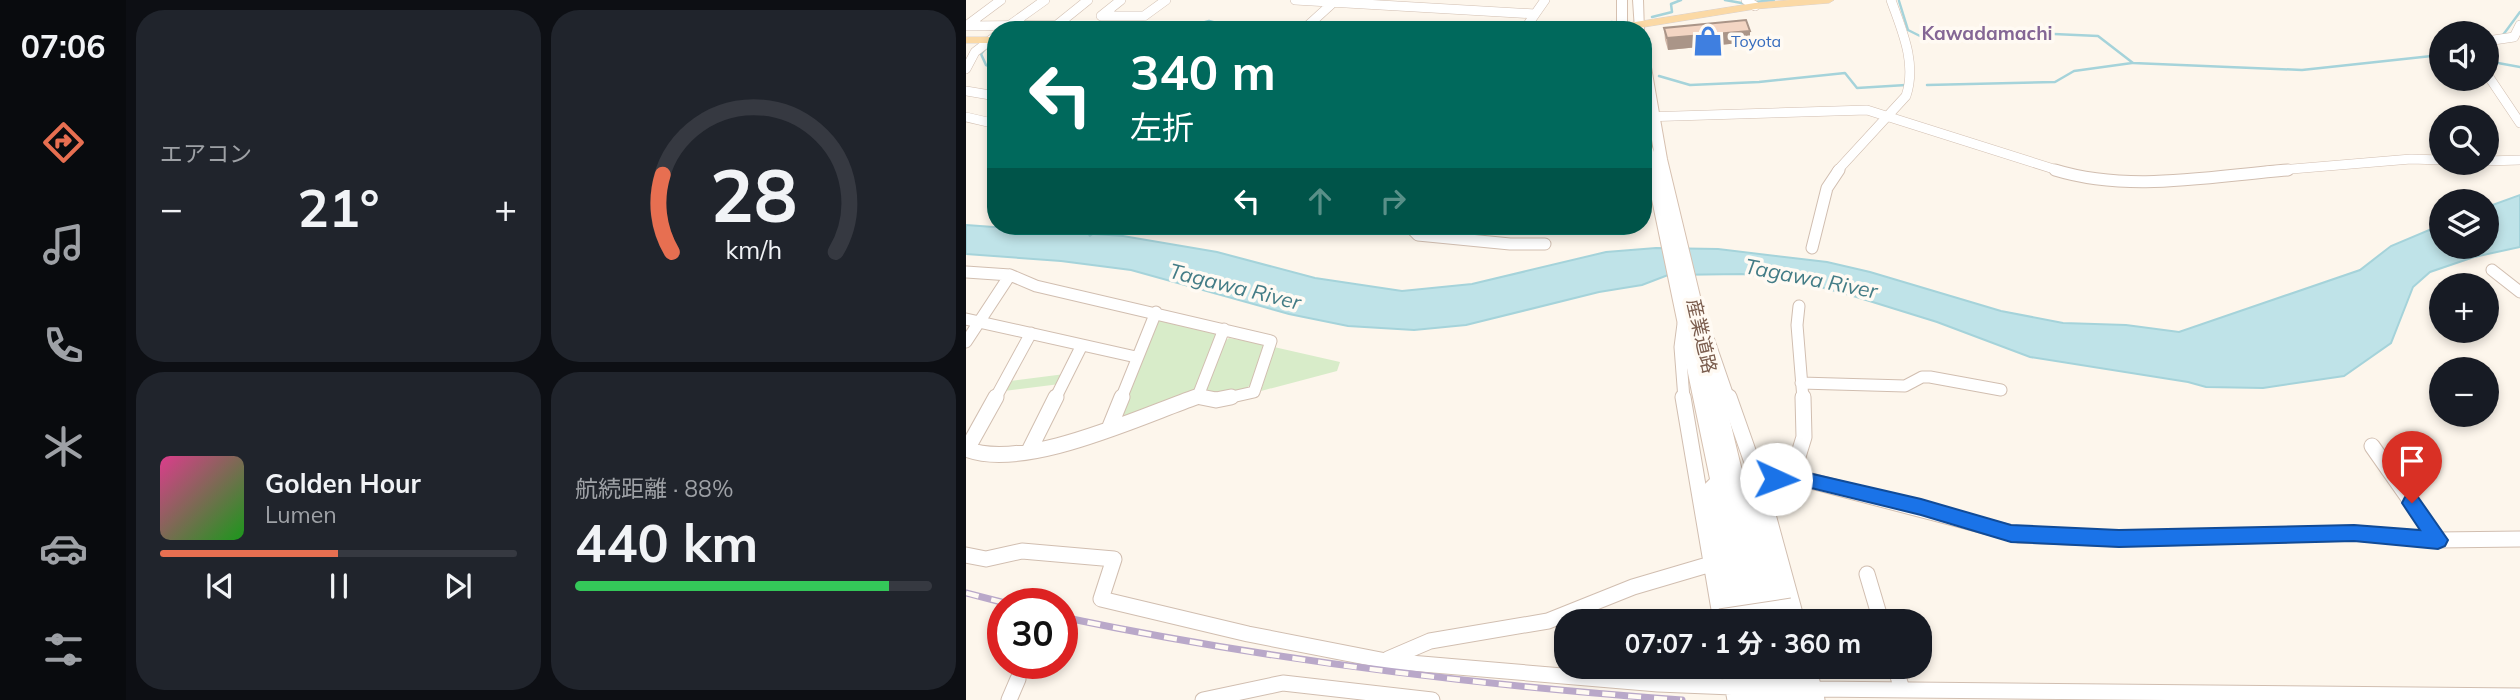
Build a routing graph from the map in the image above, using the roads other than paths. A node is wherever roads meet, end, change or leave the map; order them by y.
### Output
1 (1002, 0) edge
2 (1045, 0) edge
3 (1121, 0) edge
4 (1166, 0) edge
5 (1294, 0) edge
6 (1545, 0) edge
7 (1622, 0) edge
8 (1639, 0) edge
9 (1829, 0) edge
10 (1891, 0) edge
11 (1335, 1) edge
12 (1750, 3) edge
13 (1088, 4) edge
14 (1099, 9) dead end
15 (1110, 9) junction
16 (1535, 14) junction
17 (1015, 21) edge
18 (1061, 21) edge
19 (1313, 21) edge
20 (1530, 21) edge
21 (1622, 21) edge
22 (1640, 21) edge
23 (1652, 24) edge
24 (2520, 25) edge
25 (966, 26) edge
26 (987, 27) edge
27 (987, 39) edge
28 (2499, 39) edge
29 (966, 40) edge
30 (987, 44) edge
31 (966, 69) edge
32 (966, 91) edge
33 (2498, 91) edge
34 (987, 94) edge
35 (1888, 115) junction
36 (966, 117) edge
37 (1652, 117) edge
38 (987, 122) edge
39 (2520, 123) edge
40 (1652, 128) edge
41 (2429, 160) edge
42 (2520, 160) edge
43 (2499, 161) edge
44 (1652, 168) edge
45 (1418, 235) edge
46 (1674, 239) junction
47 (1545, 244) dead end
48 (1812, 248) dead end
49 (2493, 270) dead end
50 (966, 272) edge
51 (1010, 275) junction
52 (2520, 292) edge
53 (1689, 304) junction
54 (1798, 306) dead end
55 (1156, 312) junction
56 (966, 319) edge
57 (981, 322) junction
58 (1224, 329) junction
59 (1031, 333) junction
60 (966, 342) edge
61 (1082, 345) junction
62 (1136, 357) junction
63 (1801, 383) junction
64 (2001, 390) dead end
65 (1198, 396) junction
66 (1714, 422) junction
67 (1109, 429) junction
68 (2372, 446) dead end
69 (967, 449) edge
70 (1029, 451) junction
71 (1791, 476) junction
72 (1759, 482) junction
73 (2520, 539) edge
74 (2438, 540) junction
75 (966, 555) edge
76 (1711, 564) junction
77 (1867, 574) dead end
78 (1722, 609) edge
79 (1724, 609) edge
80 (1747, 609) edge
81 (1765, 609) edge
82 (1789, 609) edge
83 (1789, 609) edge
84 (1877, 609) edge
85 (1384, 660) junction
86 (1018, 679) dead end
87 (1733, 679) edge
88 (1762, 679) edge
89 (1782, 679) edge
90 (1802, 679) edge
91 (1899, 679) edge
92 (1902, 689) junction
93 (1739, 696) edge
94 (1812, 696) edge
95 (2520, 696) edge
96 (1009, 700) edge
97 (1203, 700) edge
98 (1432, 700) edge
99 (1766, 700) edge
100 (1786, 700) edge

1 - 25 street
2 - 17 street
3 - 15 street
4 - 15 street
5 - 11 street
6 - 16 street
7 - 21 street
8 - 22 street
9 - 12 main road
10 - 35 street
11 - 16 street
11 - 19 street
12 - 23 main road
13 - 18 street
14 - 15 street
16 - 20 street
24 - 28 street
25 - 26 street
27 - 29 main road
30 - 31 street
32 - 34 street
33 - 39 street
35 - 37 street
35 - 41 street
35 - 48 street
36 - 38 street
40 - 46 street, 産業道路
42 - 43 street
44 - 46 street, 産業道路
45 - 47 street
46 - 53 street, 産業道路
49 - 52 street
50 - 51 street
51 - 55 street
51 - 57 street
53 - 66 street, 産業道路
53 - 72 street
53 - 76 street
54 - 63 street
55 - 58 street
55 - 62 street
56 - 57 street
57 - 59 street
57 - 60 street
58 - 65 street
58 - 65 street
59 - 61 street
59 - 69 street
61 - 62 street
61 - 70 street
62 - 67 street
63 - 64 street
63 - 71 street
65 - 67 street
66 - 79 street
66 - 80 street, 産業道路
66 - 81 street, 産業道路
66 - 82 street
67 - 70 street
68 - 74 street
69 - 70 street
71 - 72 street
71 - 74 street
72 - 83 street
73 - 74 street
75 - 85 street
76 - 78 street
76 - 85 street
77 - 84 street
85 - 93 street
86 - 96 street
87 - 93 street
88 - 99 street
89 - 100 street
90 - 94 street
91 - 92 street
92 - 94 street
92 - 95 street
97 - 98 street

